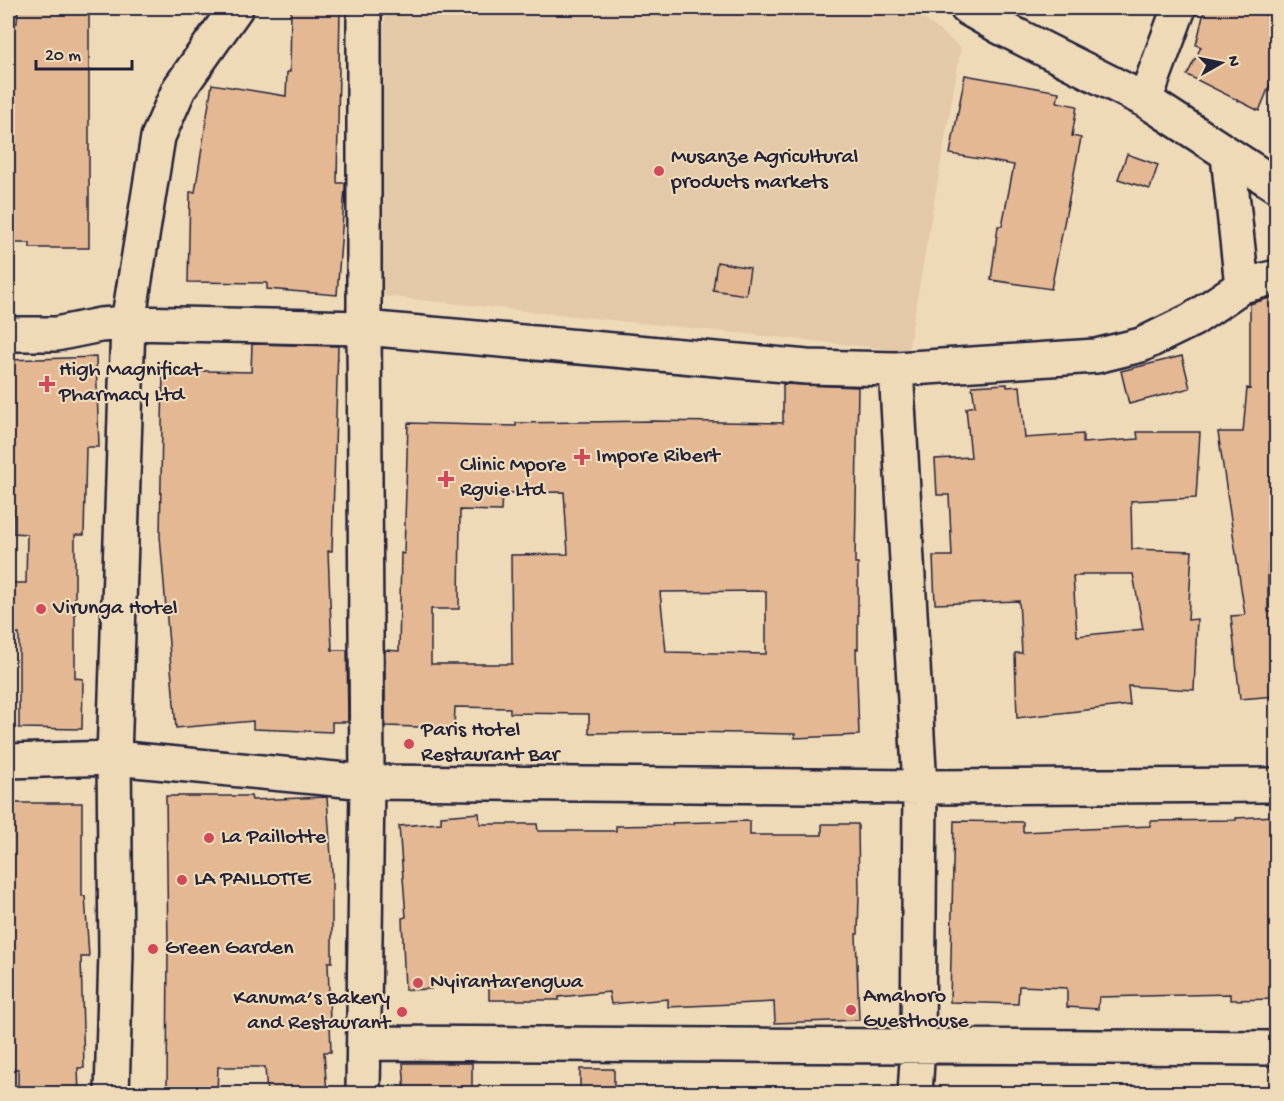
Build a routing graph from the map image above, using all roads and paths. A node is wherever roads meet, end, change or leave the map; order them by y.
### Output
1 (236, 8) edge
2 (364, 8) edge
3 (967, 8) edge
4 (1179, 8) edge
5 (1145, 100) junction
6 (1228, 156) junction
7 (1276, 185) edge
8 (1276, 277) edge
9 (1242, 285) junction
10 (8, 314) edge
11 (114, 324) junction
12 (364, 328) junction
13 (8, 334) edge
14 (896, 369) junction
15 (114, 758) junction
16 (8, 761) edge
17 (367, 782) junction
18 (1276, 784) edge
19 (920, 787) junction
20 (364, 1043) junction
21 (918, 1045) junction
22 (1276, 1048) edge
23 (112, 1094) edge
24 (363, 1094) edge
25 (915, 1094) edge

1 - 11 street
2 - 12 street
3 - 5 street
4 - 5 street
5 - 6 street
6 - 7 street
6 - 9 street
8 - 9 street
9 - 14 street
10 - 11 street
11 - 12 street
11 - 13 street
11 - 15 street
12 - 14 street
12 - 17 street
14 - 19 street
15 - 16 street
15 - 17 street
15 - 23 street
17 - 19 street
17 - 20 street
18 - 19 street
19 - 21 street
20 - 21 street
20 - 24 street
21 - 22 street
21 - 25 street

